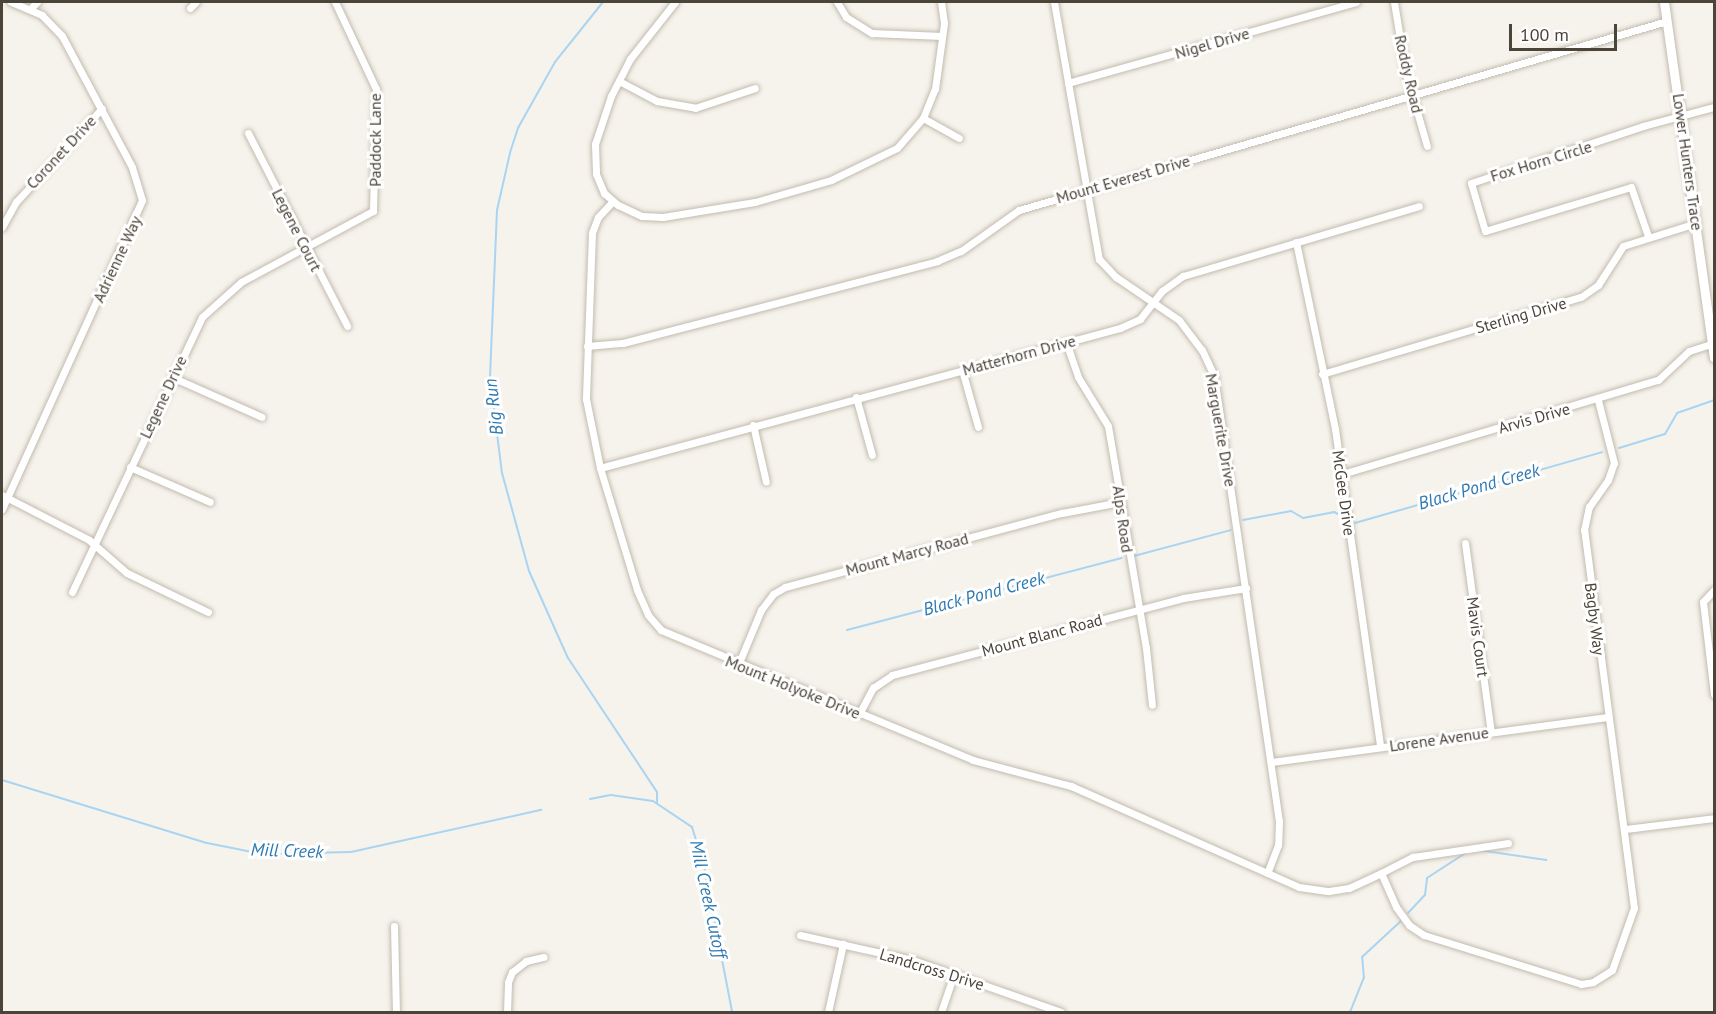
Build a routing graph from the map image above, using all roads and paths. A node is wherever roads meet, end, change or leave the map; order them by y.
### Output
1 (11, 2) edge
2 (37, 2) edge
3 (196, 2) edge
4 (335, 2) edge
5 (675, 2) edge
6 (837, 2) edge
7 (941, 2) edge
8 (1054, 2) edge
9 (1356, 2) edge
10 (1394, 2) edge
11 (1664, 2) edge
12 (190, 8) dead end
13 (30, 9) junction
14 (1667, 21) junction
15 (942, 36) junction
16 (619, 81) junction
17 (1068, 82) junction
18 (755, 88) dead end
19 (1412, 94) junction
20 (1714, 107) edge
21 (102, 108) junction
22 (1682, 115) junction
23 (923, 118) junction
24 (248, 133) dead end
25 (959, 138) dead end
26 (1427, 146) dead end
27 (1086, 190) junction
28 (613, 201) junction
29 (1419, 206) dead end
30 (1696, 223) junction
31 (2, 227) edge
32 (1648, 236) junction
33 (1296, 242) junction
34 (306, 248) junction
35 (1154, 301) junction
36 (346, 326) dead end
37 (1066, 342) junction
38 (1714, 343) edge
39 (587, 346) junction
40 (1714, 357) edge
41 (962, 370) junction
42 (1322, 374) junction
43 (172, 376) junction
44 (856, 398) junction
45 (1598, 400) junction
46 (262, 417) dead end
47 (753, 424) junction
48 (978, 427) dead end
49 (872, 455) dead end
50 (130, 467) junction
51 (600, 468) junction
52 (1342, 474) junction
53 (766, 482) dead end
54 (4, 496) edge
55 (210, 502) dead end
56 (1120, 502) junction
57 (2, 509) edge
58 (1464, 543) dead end
59 (94, 545) junction
60 (1246, 588) junction
61 (1714, 590) edge
62 (72, 592) dead end
63 (1138, 609) junction
64 (208, 612) dead end
65 (738, 664) junction
66 (1714, 694) edge
67 (1152, 705) dead end
68 (859, 714) junction
69 (1608, 717) junction
70 (1491, 732) junction
71 (1380, 747) junction
72 (1271, 762) junction
73 (1714, 818) edge
74 (1625, 830) junction
75 (1508, 843) dead end
76 (1268, 873) junction
77 (1381, 873) junction
78 (394, 926) dead end
79 (800, 935) dead end
80 (843, 944) junction
81 (543, 957) dead end
82 (954, 974) junction
83 (396, 1012) edge
84 (507, 1012) edge
85 (828, 1012) edge
86 (941, 1012) edge
87 (1061, 1012) edge

1 - 13 street, Adrienne Way
2 - 13 street
3 - 12 street
4 - 34 street, Paddock Lane
5 - 16 street
6 - 15 street
7 - 15 street
8 - 17 street, Marguerite Drive
9 - 17 street, Nigel Drive
10 - 19 street, Roddy Road
11 - 14 street, Lower Hunters Trace
13 - 21 street, Adrienne Way
14 - 19 street, Mount Everest Drive
14 - 22 street, Lower Hunters Trace
15 - 23 street
16 - 18 street
16 - 28 street
17 - 27 street, Marguerite Drive
19 - 26 street, Roddy Road
19 - 27 street, Mount Everest Drive
20 - 22 street
21 - 31 street, Coronet Drive
21 - 54 street, Adrienne Way
22 - 30 street, Lower Hunters Trace
22 - 32 street, Fox Horn Circle
23 - 25 street
23 - 28 street
24 - 34 street, Legene Court
27 - 35 street, Marguerite Drive
27 - 39 street, Mount Everest Drive
28 - 39 street, Mount Holyoke Drive
29 - 33 street, Matterhorn Drive
30 - 32 street, Sterling Drive
30 - 38 street, Lower Hunters Trace
32 - 42 street, Sterling Drive
33 - 35 street, Matterhorn Drive
33 - 42 street, McGee Drive
34 - 36 street, Legene Court
34 - 43 street, Legene Drive
35 - 37 street, Matterhorn Drive
35 - 60 street, Marguerite Drive
37 - 41 street, Matterhorn Drive
37 - 56 street, Alps Road
38 - 40 street, Lower Hunters Trace
38 - 45 street, Arvis Drive
39 - 51 street, Mount Holyoke Drive
41 - 44 street, Matterhorn Drive
41 - 48 street
42 - 52 street, McGee Drive
43 - 46 street
43 - 50 street, Legene Drive
44 - 47 street, Matterhorn Drive
44 - 49 street
45 - 52 street, Arvis Drive
45 - 69 street, Bagby Way
47 - 51 street, Matterhorn Drive
47 - 53 street
50 - 55 street
50 - 59 street, Legene Drive
51 - 65 street, Mount Holyoke Drive
52 - 71 street, McGee Drive
54 - 57 street, Adrienne Way
54 - 59 street
56 - 63 street, Alps Road
56 - 65 street, Mount Marcy Road
58 - 70 street, Mavis Court
59 - 62 street, Legene Drive
59 - 64 street
60 - 63 street, Mount Blanc Road
60 - 72 street, Marguerite Drive
61 - 66 street
63 - 67 street, Alps Road
63 - 68 street, Mount Blanc Road
65 - 68 street, Mount Holyoke Drive
68 - 76 street, Mount Holyoke Drive
69 - 70 street, Lorene Avenue
69 - 74 street, Bagby Way
70 - 71 street, Lorene Avenue
71 - 72 street, Lorene Avenue
72 - 76 street, Marguerite Drive
73 - 74 street
74 - 77 street, Bagby Way
75 - 77 street
76 - 77 street, Mount Holyoke Drive
78 - 83 street
79 - 80 street, Landcross Drive
80 - 82 street, Landcross Drive
80 - 85 street
81 - 84 street
82 - 86 street
82 - 87 street, Landcross Drive

